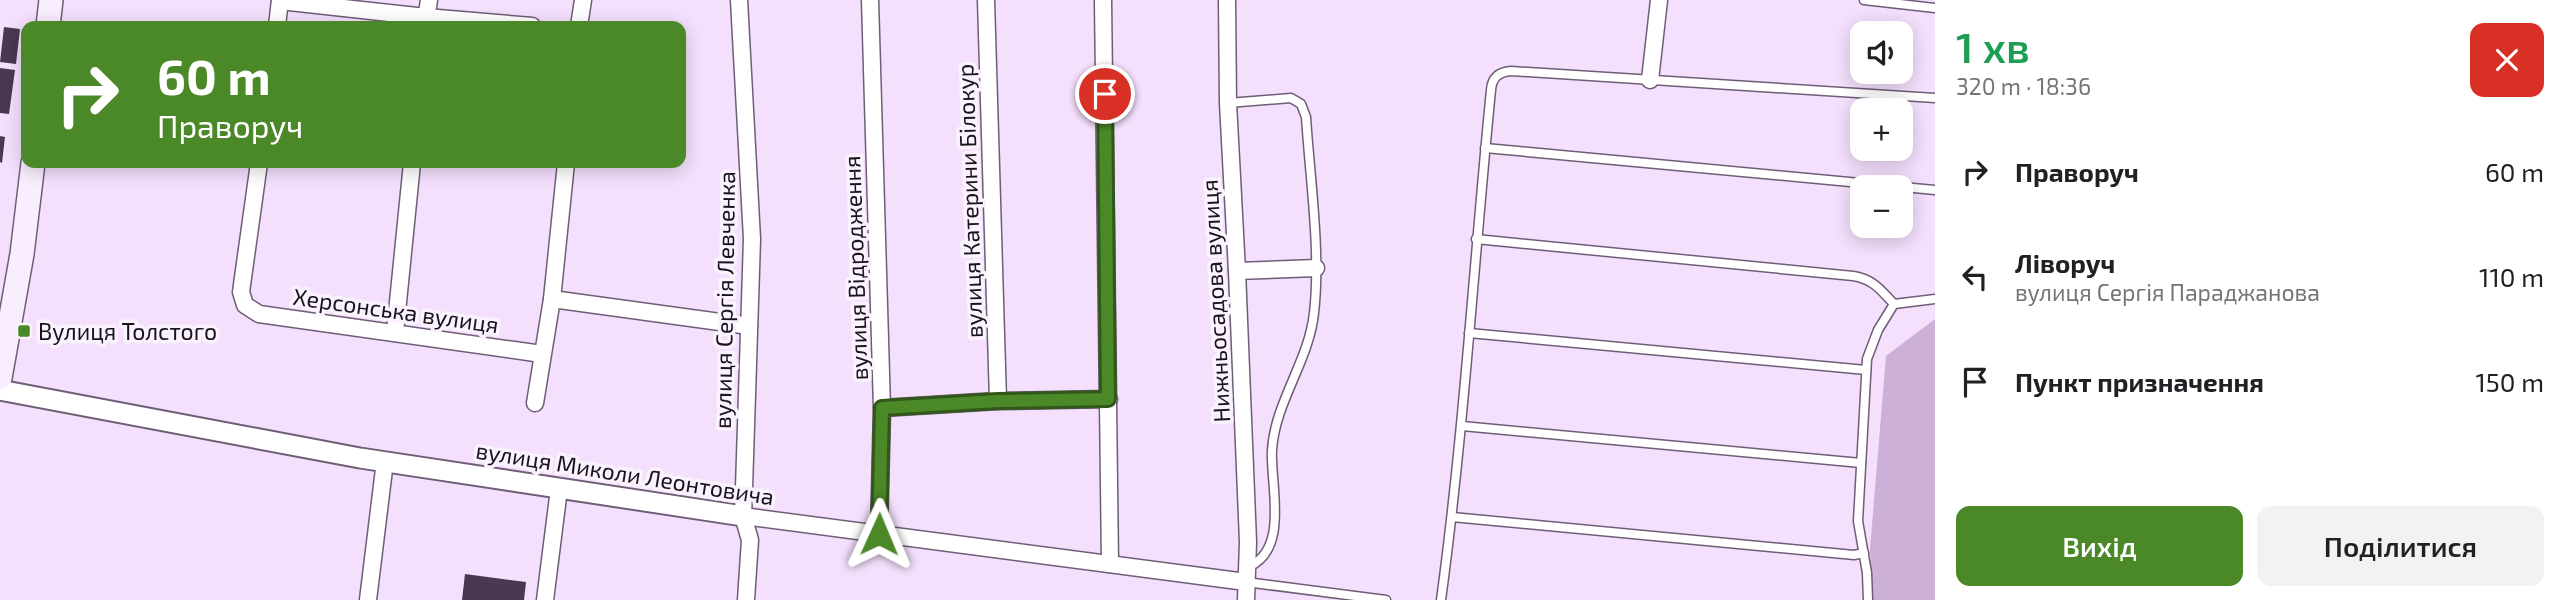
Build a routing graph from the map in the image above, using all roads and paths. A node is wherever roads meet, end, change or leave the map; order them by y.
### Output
1 (51, 0) edge
2 (280, 0) edge
3 (429, 0) edge
4 (583, 0) edge
5 (740, 0) edge
6 (870, 0) edge
7 (986, 0) edge
8 (1103, 0) edge
9 (1227, 0) edge
10 (1659, 0) edge
11 (1864, 0) edge
12 (1935, 8) edge
13 (49, 21) edge
14 (278, 21) edge
15 (419, 21) edge
16 (426, 21) edge
17 (580, 21) edge
18 (1650, 80) junction
19 (1935, 98) edge
20 (1228, 103) junction
21 (1485, 148) junction
22 (32, 168) edge
23 (258, 168) edge
24 (411, 168) edge
25 (565, 168) edge
26 (1935, 190) edge
27 (1476, 239) junction
28 (1316, 268) junction
29 (1237, 271) junction
30 (552, 299) junction
31 (1935, 299) edge
32 (1894, 304) junction
33 (749, 326) junction
34 (395, 331) junction
35 (1469, 333) junction
36 (542, 354) junction
37 (1866, 370) junction
38 (0, 378) edge
39 (0, 390) edge
40 (1108, 399) junction
41 (998, 401) junction
42 (535, 402) dead end
43 (882, 408) junction
44 (1462, 426) junction
45 (386, 461) junction
46 (1861, 463) junction
47 (559, 489) junction
48 (743, 516) junction
49 (1452, 517) junction
50 (879, 534) junction
51 (1864, 554) junction
52 (1110, 564) junction
53 (1246, 575) junction
54 (368, 600) edge
55 (545, 600) edge
56 (746, 600) edge
57 (1246, 600) edge
58 (1386, 600) edge
59 (1441, 600) edge
60 (1868, 600) edge

1 - 13 main road
2 - 14 street
2 - 15 street
3 - 16 street
4 - 17 street
5 - 33 street, вулиця Сергія Левченка
6 - 43 street, вулиця Відродження
7 - 41 street, вулиця Катерини Білокур
8 - 40 street
9 - 20 street, Нижньосадова вулиця
10 - 18 street
11 - 12 lane
18 - 19 lane
18 - 21 lane
20 - 28 lane
20 - 29 street, Нижньосадова вулиця
21 - 26 lane
21 - 27 lane
22 - 38 main road
23 - 34 street, Херсонська вулиця
24 - 34 street
25 - 30 street
27 - 32 lane
27 - 35 lane
28 - 29 street
28 - 53 lane
29 - 53 street, Нижньосадова вулиця
30 - 33 street
30 - 36 street
31 - 32 lane
32 - 37 lane
33 - 48 street, вулиця Сергія Левченка
34 - 36 street, Херсонська вулиця
35 - 37 lane
35 - 44 lane
36 - 42 street
37 - 46 lane
39 - 45 street, вулиця Миколи Леонтовича
40 - 41 street
40 - 52 street
41 - 43 street
43 - 50 street, вулиця Відродження
44 - 46 lane
44 - 49 lane
45 - 47 street, вулиця Миколи Леонтовича
45 - 54 street
46 - 51 lane
47 - 48 street, вулиця Миколи Леонтовича
47 - 55 street
48 - 50 street, вулиця Миколи Леонтовича
48 - 56 street, вулиця Сергія Левченка
49 - 51 lane
49 - 59 lane
50 - 52 street, вулиця Миколи Леонтовича
51 - 60 lane
52 - 53 street, вулиця Миколи Леонтовича
53 - 57 street, Нижньосадова вулиця
53 - 58 lane

